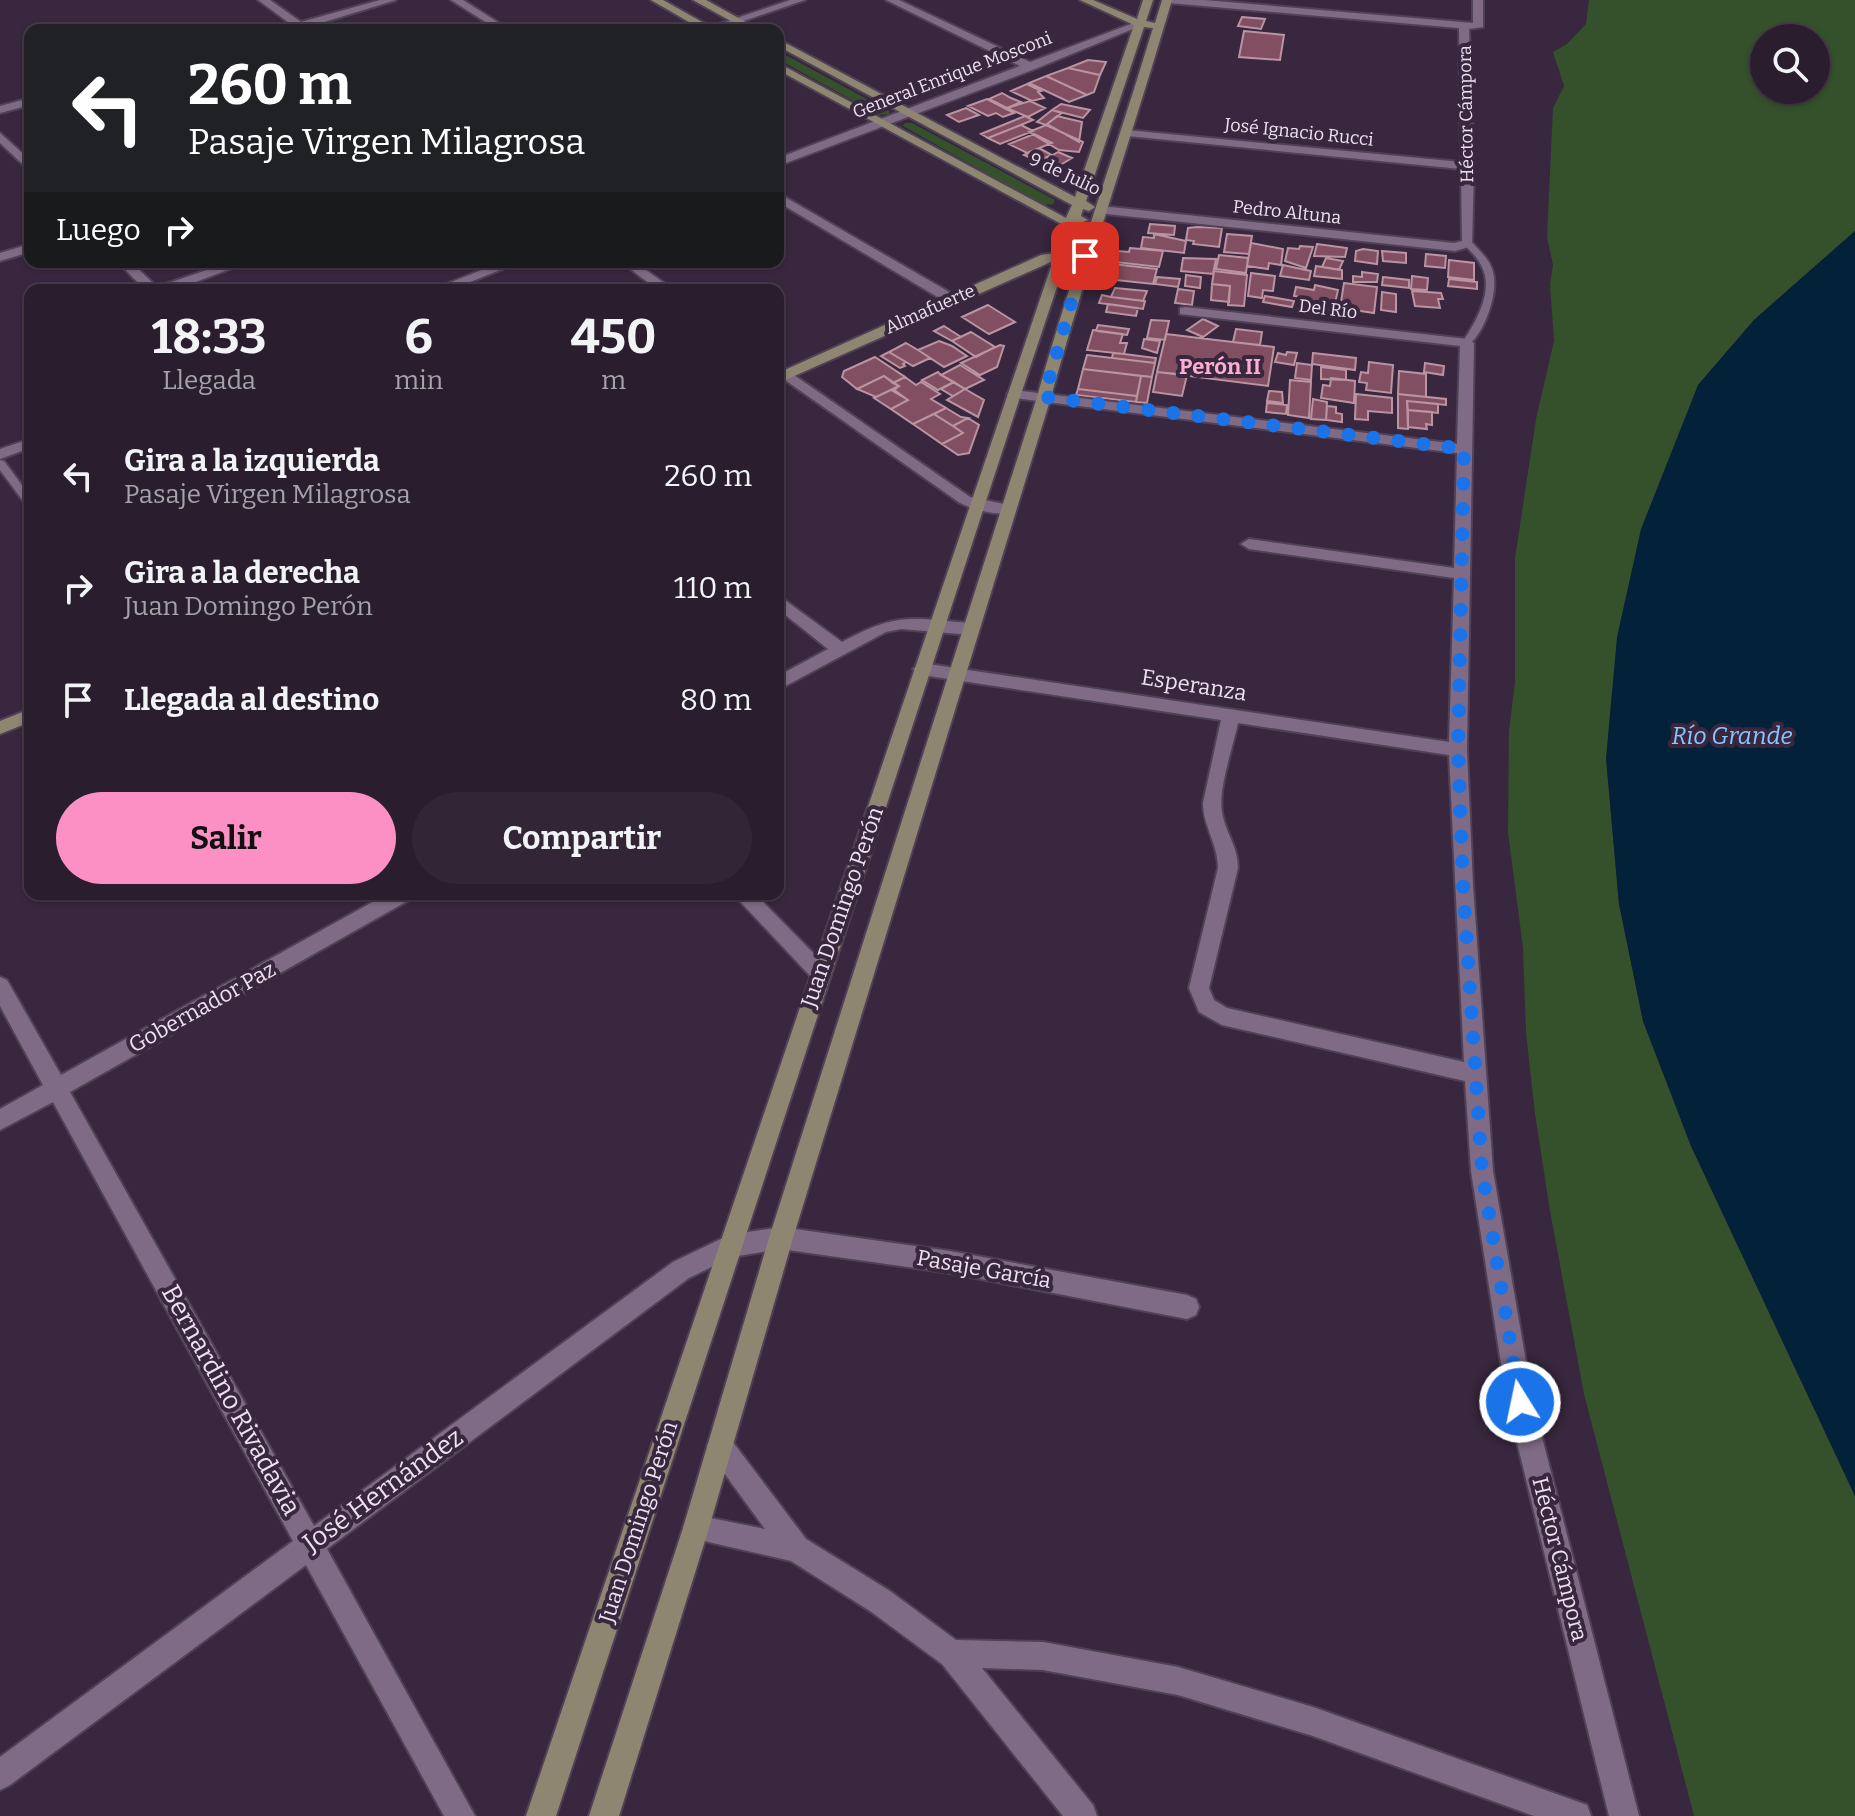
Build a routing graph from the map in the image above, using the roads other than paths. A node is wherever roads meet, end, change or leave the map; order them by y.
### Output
1 (263, 0) edge
2 (391, 0) edge
3 (456, 0) edge
4 (656, 0) edge
5 (698, 0) edge
6 (800, 0) edge
7 (891, 0) edge
8 (1085, 0) edge
9 (1168, 0) edge
10 (1478, 0) edge
11 (1144, 3) edge
12 (737, 20) junction
13 (297, 24) edge
14 (316, 24) edge
15 (495, 24) edge
16 (698, 24) edge
17 (726, 24) edge
18 (744, 24) edge
19 (1140, 24) junction
20 (1159, 25) junction
21 (1464, 27) junction
22 (784, 45) edge
23 (1031, 67) junction
24 (784, 69) edge
25 (24, 103) edge
26 (0, 110) edge
27 (909, 113) junction
28 (882, 123) junction
29 (1127, 133) junction
30 (0, 136) edge
31 (784, 160) edge
32 (24, 161) edge
33 (1468, 166) junction
34 (784, 201) edge
35 (1079, 204) junction
36 (1101, 210) junction
37 (1073, 223) junction
38 (1468, 243) junction
39 (24, 250) edge
40 (1062, 254) junction
41 (1085, 256) junction
42 (0, 257) edge
43 (130, 268) edge
44 (225, 268) edge
45 (498, 268) edge
46 (636, 268) edge
47 (146, 284) edge
48 (179, 284) edge
49 (454, 284) edge
50 (658, 284) edge
51 (951, 299) junction
52 (1185, 311) dead end
53 (1467, 343) junction
54 (784, 372) edge
55 (784, 375) edge
56 (1014, 394) junction
57 (1044, 397) junction
58 (24, 445) edge
59 (1464, 449) junction
60 (0, 454) edge
61 (0, 463) edge
62 (24, 495) edge
63 (977, 505) junction
64 (1008, 509) junction
65 (1249, 544) dead end
66 (1460, 574) junction
67 (784, 605) edge
68 (937, 625) junction
69 (971, 629) junction
70 (839, 649) junction
71 (922, 669) junction
72 (958, 673) junction
73 (784, 681) edge
74 (1231, 714) junction
75 (24, 718) edge
76 (0, 728) edge
77 (1458, 750) junction
78 (393, 900) edge
79 (749, 900) edge
80 (820, 973) junction
81 (0, 986) edge
82 (1476, 1074) junction
83 (55, 1089) junction
84 (0, 1120) edge
85 (781, 1238) junction
86 (729, 1246) junction
87 (1187, 1307) dead end
88 (720, 1446) junction
89 (696, 1528) junction
90 (311, 1543) junction
91 (796, 1549) junction
92 (952, 1654) junction
93 (0, 1775) edge
94 (460, 1816) edge
95 (541, 1816) edge
96 (604, 1816) edge
97 (1082, 1816) edge
98 (1576, 1816) edge
99 (1624, 1816) edge

1 - 13 street
2 - 14 street
3 - 15 street
4 - 16 main road
5 - 12 main road
6 - 12 street
7 - 23 street
8 - 19 main road
9 - 11 main road
9 - 20 main road, Juan Domingo Perón
9 - 21 street
10 - 21 street, Héctor Cámpora
11 - 19 main road, Juan Domingo Perón
12 - 17 street
12 - 18 main road
19 - 20 main road
19 - 23 street, General Enrique Mosconi
19 - 35 main road, Juan Domingo Perón
20 - 29 main road, Juan Domingo Perón
21 - 33 street, Héctor Cámpora
22 - 27 main road, 9 de Julio
23 - 27 street, General Enrique Mosconi
24 - 28 main road, 9 de Julio
25 - 26 street
27 - 28 street, General Enrique Mosconi
27 - 35 main road, 9 de Julio
28 - 31 street, General Enrique Mosconi
28 - 37 main road, 9 de Julio
29 - 33 street, José Ignacio Rucci
29 - 36 main road, Juan Domingo Perón
30 - 32 street
33 - 38 street, Héctor Cámpora
34 - 51 street
35 - 36 main road, 9 de Julio
35 - 37 main road, Juan Domingo Perón
36 - 37 main road, 9 de Julio
36 - 38 street, Pedro Altuna
36 - 41 main road, Juan Domingo Perón
37 - 40 main road, Juan Domingo Perón
38 - 53 lane
39 - 42 street
40 - 41 main road, Almafuerte
40 - 51 main road, Almafuerte
40 - 56 main road, Juan Domingo Perón
41 - 57 main road, Juan Domingo Perón
43 - 47 street
44 - 48 street
45 - 49 street
46 - 50 street
51 - 54 main road, Almafuerte
52 - 53 street, Del Río
53 - 59 street, Héctor Cámpora
55 - 63 street
56 - 57 street
56 - 63 main road, Juan Domingo Perón
57 - 59 street
57 - 64 main road, Juan Domingo Perón
58 - 60 street
59 - 66 street, Héctor Cámpora
61 - 62 lane
63 - 64 street
63 - 68 main road, Juan Domingo Perón
64 - 69 main road, Juan Domingo Perón
65 - 66 street
66 - 77 street, Héctor Cámpora
67 - 70 street
68 - 69 street
68 - 70 street
68 - 71 main road, Juan Domingo Perón
69 - 72 main road, Juan Domingo Perón
70 - 73 street
71 - 72 street, Esperanza
71 - 80 main road, Juan Domingo Perón
72 - 74 street, Esperanza
72 - 85 main road, Juan Domingo Perón
74 - 77 street, Esperanza
74 - 82 street
75 - 76 main road
77 - 82 street, Héctor Cámpora
78 - 83 street, Gobernador Paz
79 - 80 street
80 - 86 main road, Juan Domingo Perón
81 - 83 street, Bernardino Rivadavia
82 - 99 street, Héctor Cámpora
83 - 84 street, Gobernador Paz
83 - 90 street, Bernardino Rivadavia
85 - 86 street, José Hernández
85 - 87 street, Pasaje García
85 - 88 main road, Juan Domingo Perón
86 - 90 street, José Hernández
86 - 95 main road, Juan Domingo Perón
88 - 89 main road, Juan Domingo Perón
88 - 91 street
89 - 91 street
89 - 96 main road, Juan Domingo Perón
90 - 93 street, José Hernández
90 - 94 street, Bernardino Rivadavia
91 - 92 street
92 - 97 street
92 - 98 street

